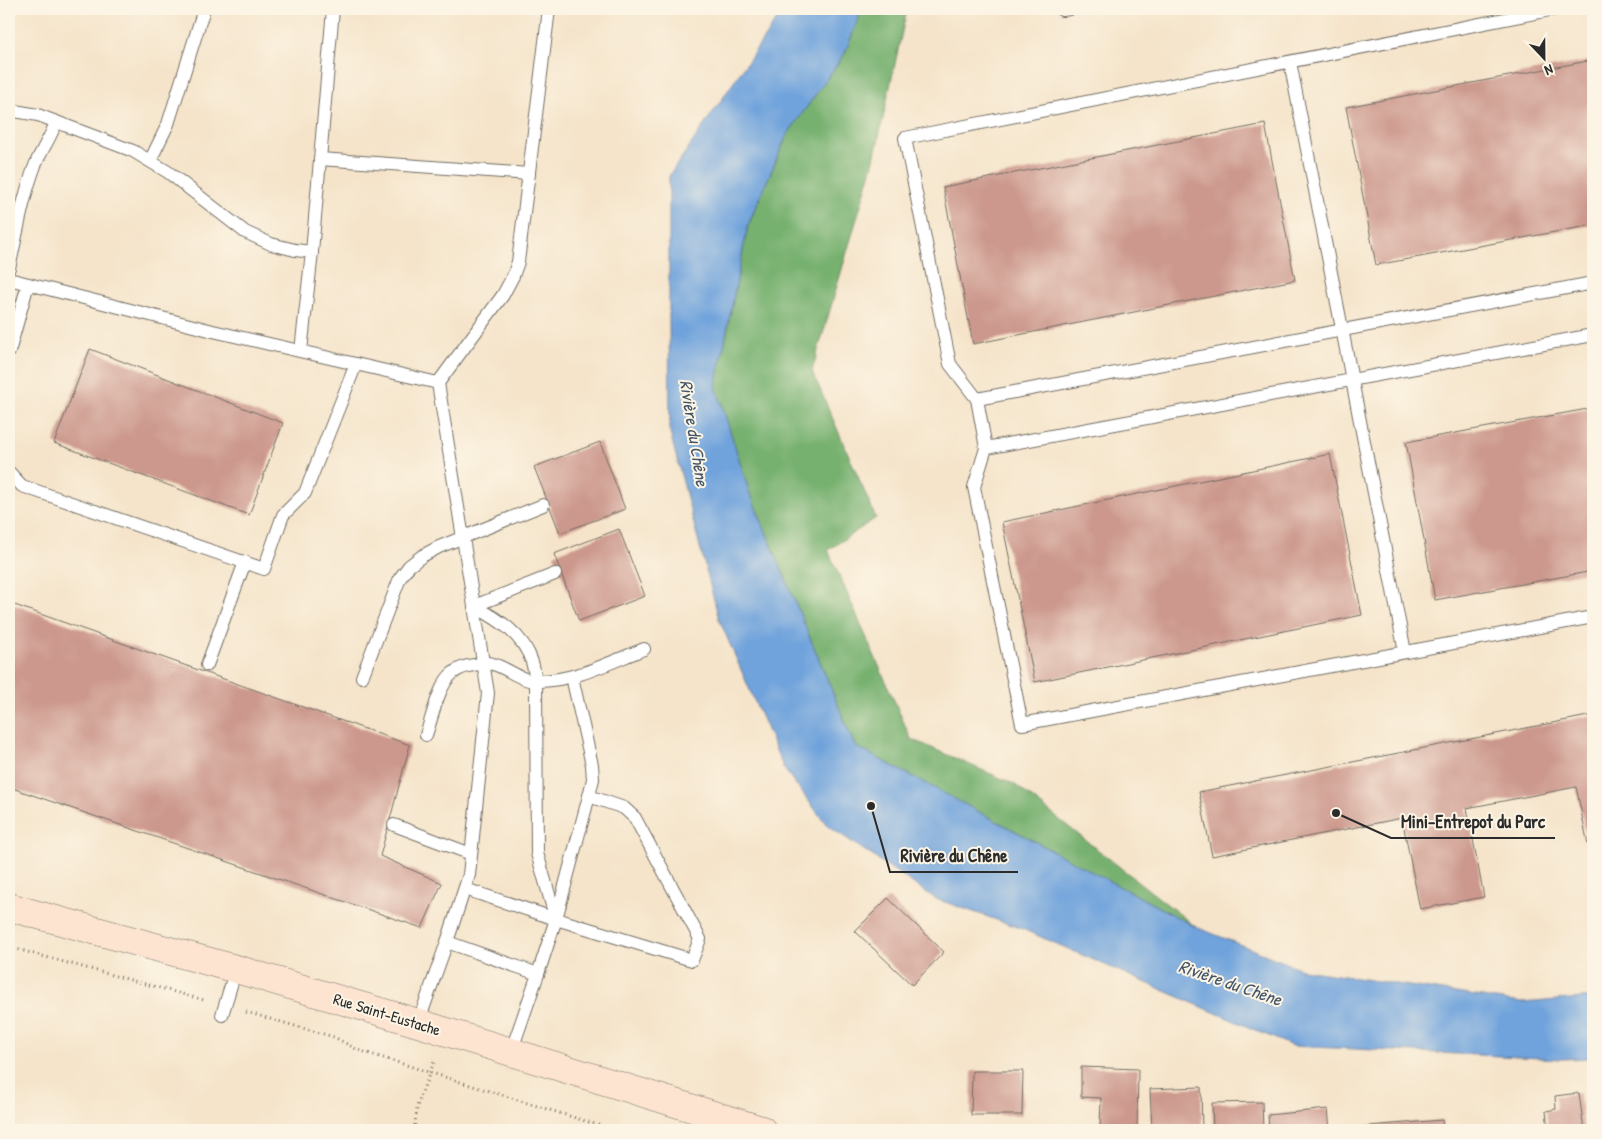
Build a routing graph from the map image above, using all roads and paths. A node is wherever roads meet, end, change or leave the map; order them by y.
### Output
1 (204, 9) edge
2 (333, 9) edge
3 (549, 9) edge
4 (1061, 9) edge
5 (1069, 9) edge
6 (1555, 9) edge
7 (1290, 62) junction
8 (9, 110) edge
9 (56, 122) junction
10 (320, 159) junction
11 (150, 162) junction
12 (529, 174) junction
13 (312, 252) junction
14 (9, 268) edge
15 (9, 279) edge
16 (1593, 282) edge
17 (28, 284) junction
18 (1343, 330) junction
19 (1593, 335) edge
20 (301, 351) junction
21 (9, 352) edge
22 (356, 364) junction
23 (1352, 380) junction
24 (438, 383) junction
25 (977, 399) junction
26 (986, 448) junction
27 (9, 472) edge
28 (543, 505) dead end
29 (463, 536) junction
30 (245, 562) junction
31 (555, 574) dead end
32 (474, 606) junction
33 (1593, 617) edge
34 (644, 649) dead end
35 (1405, 652) junction
36 (483, 663) junction
37 (207, 665) dead end
38 (362, 677) dead end
39 (572, 677) junction
40 (536, 682) junction
41 (426, 735) dead end
42 (589, 796) junction
43 (394, 825) dead end
44 (472, 854) junction
45 (465, 889) junction
46 (9, 907) edge
47 (556, 920) junction
48 (447, 942) junction
49 (9, 947) edge
50 (236, 969) junction
51 (538, 974) junction
52 (211, 1002) dead end
53 (237, 1010) dead end
54 (222, 1015) dead end
55 (418, 1023) junction
56 (511, 1052) junction
57 (434, 1062) dead end
58 (430, 1072) junction
59 (414, 1130) edge
60 (614, 1130) edge
61 (762, 1130) edge

1 - 11 lane
2 - 10 lane
3 - 12 lane
4 - 5 lane
6 - 7 lane
7 - 18 lane
7 - 25 lane
8 - 9 lane
9 - 11 lane
9 - 14 lane
10 - 12 lane
10 - 13 lane
11 - 13 lane
12 - 24 lane
13 - 20 lane
15 - 17 lane
16 - 18 lane
17 - 20 lane
17 - 21 lane
18 - 23 lane
18 - 25 lane
19 - 23 lane
20 - 22 lane
22 - 24 lane
22 - 30 lane
23 - 26 lane
23 - 35 lane
24 - 29 lane
25 - 26 lane
26 - 35 lane
27 - 30 lane
28 - 29 lane
29 - 32 lane
29 - 38 lane
30 - 37 lane
31 - 32 lane
32 - 36 lane
32 - 40 lane
33 - 35 lane
34 - 39 lane
36 - 40 lane
36 - 41 lane
36 - 44 lane
39 - 40 lane
39 - 42 lane
40 - 47 lane
42 - 47 lane
42 - 47 lane
43 - 44 lane
44 - 45 lane
45 - 47 lane
45 - 48 lane
46 - 50 street, Rue Saint-Eustache
47 - 51 lane
48 - 51 lane
48 - 55 lane
49 - 52 path
50 - 54 lane
50 - 55 street, Rue Saint-Eustache
51 - 56 lane
53 - 58 path
55 - 56 street, Rue Saint-Eustache
56 - 61 street, Rue Saint-Eustache
57 - 58 path
58 - 59 path
58 - 60 path

